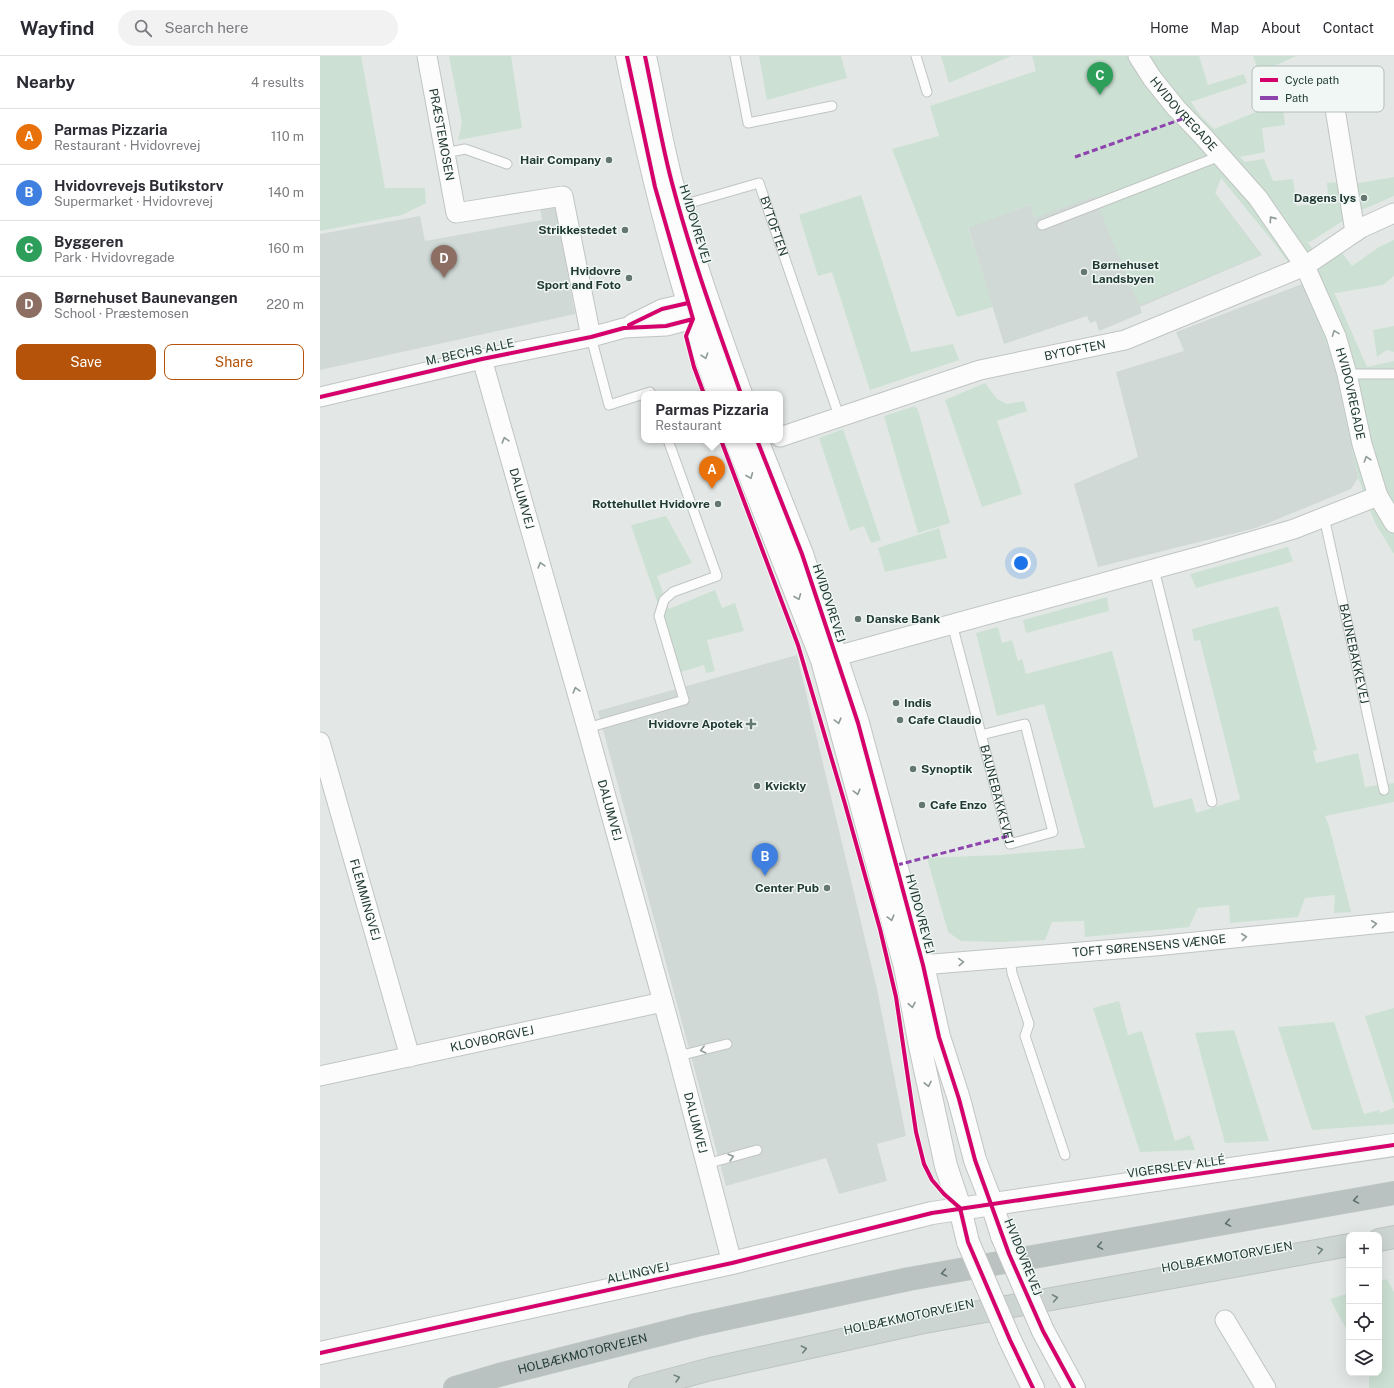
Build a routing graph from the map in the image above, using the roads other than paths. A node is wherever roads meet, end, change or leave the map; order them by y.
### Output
1 (427, 56) edge
2 (627, 56) edge
3 (645, 56) edge
4 (734, 56) edge
5 (916, 56) edge
6 (1138, 56) edge
7 (927, 92) dead end
8 (832, 106) dead end
9 (1336, 112) edge
10 (445, 153) junction
11 (1220, 156) junction
12 (507, 164) dead end
13 (679, 206) junction
14 (1394, 213) edge
15 (1042, 225) dead end
16 (1355, 232) junction
17 (1305, 266) junction
18 (710, 306) junction
19 (690, 311) junction
20 (591, 337) junction
21 (482, 359) junction
22 (1347, 374) junction
23 (1394, 374) edge
24 (718, 391) edge
25 (740, 391) edge
26 (641, 395) edge
27 (320, 397) edge
28 (839, 416) junction
29 (783, 436) edge
30 (669, 443) edge
31 (752, 443) edge
32 (1378, 496) junction
33 (1324, 517) junction
34 (1394, 523) edge
35 (1154, 569) junction
36 (952, 624) junction
37 (829, 658) junction
38 (587, 728) junction
39 (981, 735) junction
40 (320, 742) edge
41 (1384, 790) dead end
42 (1212, 802) dead end
43 (1394, 922) edge
44 (1010, 959) junction
45 (914, 966) junction
46 (663, 1002) junction
47 (727, 1044) dead end
48 (678, 1056) junction
49 (410, 1057) junction
50 (320, 1076) edge
51 (1394, 1145) edge
52 (756, 1150) dead end
53 (1065, 1155) dead end
54 (706, 1164) junction
55 (1394, 1193) edge
56 (992, 1204) junction
57 (960, 1208) junction
58 (1394, 1237) edge
59 (1382, 1239) edge
60 (1346, 1246) edge
61 (732, 1262) junction
62 (1226, 1320) dead end
63 (320, 1352) edge
64 (455, 1388) edge
65 (640, 1388) edge
66 (1033, 1388) edge
67 (1074, 1388) edge
68 (1266, 1388) edge

1 - 10 street, PRÆSTEMOSEN
2 - 19 street
3 - 13 street, HVIDOVREVEJ
4 - 8 lane
5 - 7 lane
6 - 11 street, HVIDOVREGADE
9 - 16 street
10 - 12 lane
10 - 20 street, PRÆSTEMOSEN
11 - 15 lane
17 -> 11 street, HVIDOVREGADE
13 - 18 street, HVIDOVREVEJ
13 - 28 lane, BYTOFTEN
14 - 16 street
16 - 17 street
22 -> 17 street, HVIDOVREGADE
17 - 28 street, BYTOFTEN
18 - 19 street, M. BECHS ALLE
18 - 25 street, HVIDOVREVEJ
19 - 20 street, M. BECHS ALLE
19 -> 24 street
20 - 21 street, M. BECHS ALLE
20 - 26 lane
21 - 27 street, M. BECHS ALLE
38 -> 21 street, DALUMVEJ
22 - 23 lane
32 -> 22 street, HVIDOVREGADE
28 - 29 street, BYTOFTEN
30 - 38 lane
31 - 37 street, HVIDOVREVEJ
32 - 33 street
32 - 34 street, HVIDOVREGADE
33 - 35 street
33 - 41 lane, BAUNEBAKKEVEJ
35 - 36 street
35 - 42 lane
36 - 37 street
36 - 39 lane, BAUNEBAKKEVEJ
37 - 45 street, HVIDOVREVEJ
38 - 46 street, DALUMVEJ
39 - 39 lane, BAUNEBAKKEVEJ
40 - 49 street, FLEMMINGVEJ
44 -> 43 street, TOFT SØRENSENS VÆNGE
45 -> 44 street, TOFT SØRENSENS VÆNGE
44 - 53 lane
45 - 56 street, HVIDOVREVEJ
45 -> 57 street, HVIDOVREVEJ
46 - 48 street, DALUMVEJ
46 - 49 street, KLOVBORGVEJ
47 -> 48 lane
48 - 54 street, DALUMVEJ
49 - 50 street, KLOVBORGVEJ
51 - 56 street, VIGERSLEV ALLÉ
54 -> 52 lane
54 - 61 street, DALUMVEJ
55 -> 64 highway, HOLBÆKMOTORVEJEN
56 - 57 street, VIGERSLEV ALLÉ
56 - 67 street, HVIDOVREVEJ, bridge
57 - 61 street, ALLINGVEJ
57 - 66 street, HVIDOVREVEJ, bridge
58 - 59 main road
65 -> 60 main road, HOLBÆKMOTORVEJEN
61 - 63 street, ALLINGVEJ
62 - 68 street

